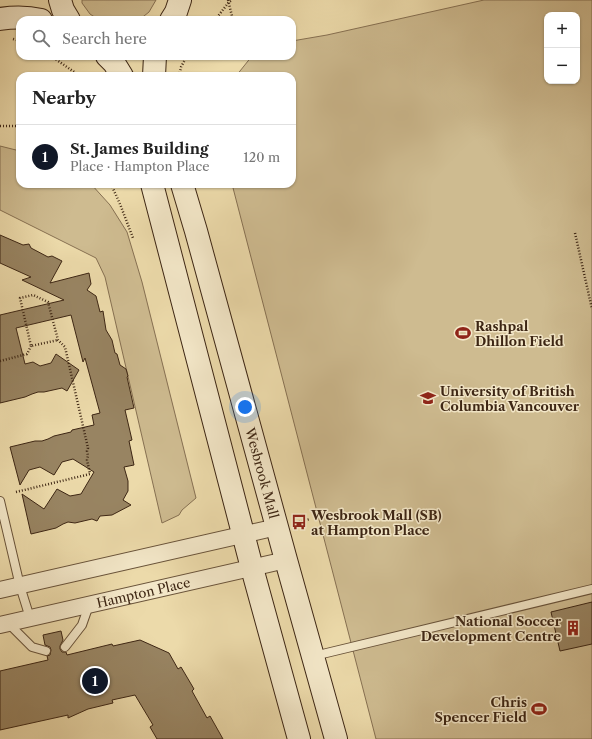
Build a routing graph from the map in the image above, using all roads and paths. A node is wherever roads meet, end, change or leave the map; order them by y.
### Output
1 (60, 0) edge
2 (232, 0) edge
3 (228, 1) edge
4 (67, 16) edge
5 (218, 16) edge
6 (232, 16) edge
7 (16, 18) edge
8 (0, 20) edge
9 (57, 60) edge
10 (112, 60) edge
11 (155, 60) edge
12 (185, 60) edge
13 (74, 72) edge
14 (120, 72) edge
15 (154, 72) edge
16 (180, 72) edge
17 (0, 126) edge
18 (16, 126) edge
19 (113, 188) edge
20 (153, 188) edge
21 (183, 188) edge
22 (575, 233) dead end
23 (133, 238) dead end
24 (592, 309) edge
25 (58, 340) junction
26 (31, 346) junction
27 (0, 361) edge
28 (16, 492) dead end
29 (0, 501) edge
30 (310, 519) dead end
31 (299, 522) dead end
32 (277, 527) junction
33 (244, 534) junction
34 (286, 560) junction
35 (252, 568) junction
36 (20, 586) junction
37 (592, 589) edge
38 (0, 590) edge
39 (89, 605) junction
40 (30, 618) junction
41 (4, 624) edge
42 (64, 647) dead end
43 (46, 651) dead end
44 (313, 656) junction
45 (298, 739) edge
46 (336, 739) edge

1 - 4 main road
2 - 3 path
3 - 5 path
3 - 6 path
7 - 8 main road
9 - 13 path
10 - 14 main road
11 - 15 main road
12 - 16 path
17 - 18 path
19 - 23 path
20 - 33 main road
21 - 32 main road, Wesbrook Mall
22 - 24 path
25 - 26 path
25 - 26 path
25 - 28 path
26 - 27 path
29 - 36 lane
30 - 31 path
32 - 33 street
32 - 34 main road, Wesbrook Mall
33 - 35 main road
33 - 36 street
34 - 35 street, Hampton Place
34 - 44 main road, Wesbrook Mall
35 - 39 street, Hampton Place
35 - 45 main road
36 - 38 street
36 - 40 lane
37 - 44 lane
39 - 40 street, Hampton Place
39 - 42 lane
40 - 41 street, Hampton Place
41 - 43 lane
44 - 46 main road, Wesbrook Mall

